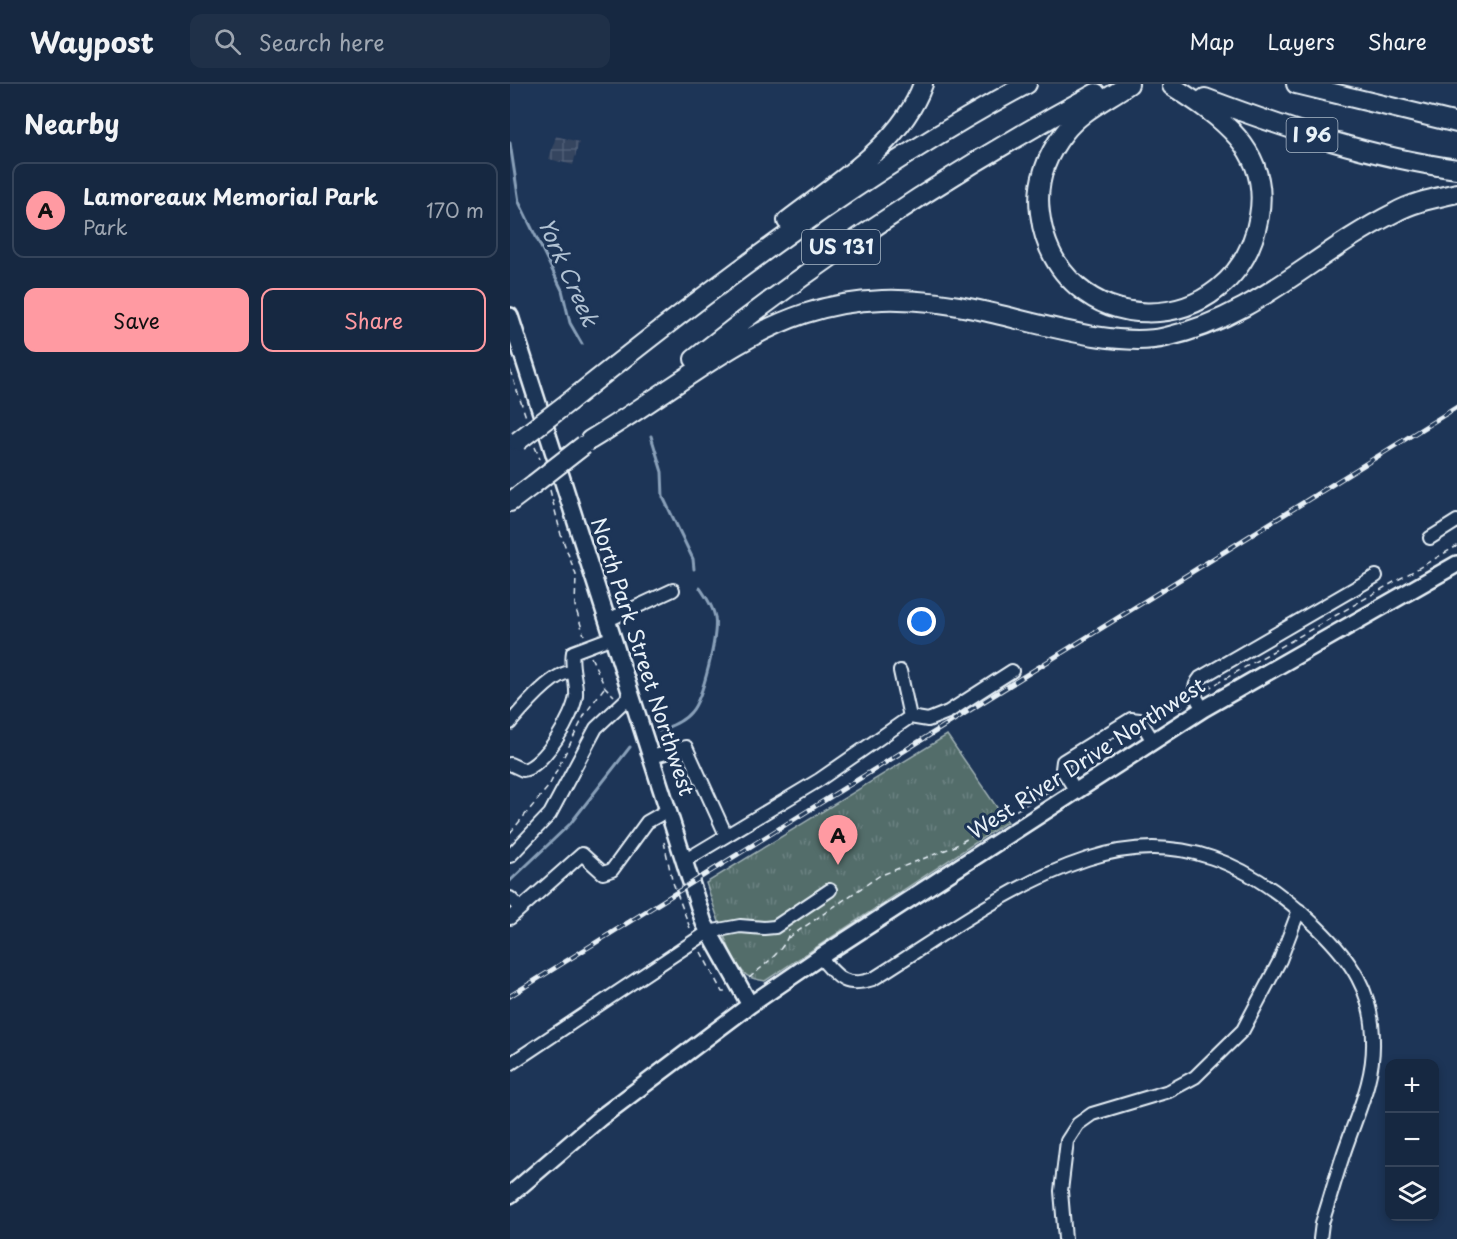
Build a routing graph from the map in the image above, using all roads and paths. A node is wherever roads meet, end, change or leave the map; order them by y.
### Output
1 (923, 84) edge
2 (1027, 84) edge
3 (1113, 84) edge
4 (1129, 84) edge
5 (1296, 84) edge
6 (1169, 85) edge
7 (1457, 123) edge
8 (1457, 169) edge
9 (1457, 193) edge
10 (707, 293) junction
11 (510, 316) edge
12 (510, 370) edge
13 (511, 378) edge
14 (527, 421) dead end
15 (521, 443) edge
16 (587, 443) junction
17 (541, 464) dead end
18 (541, 485) junction
19 (510, 502) edge
20 (1457, 521) edge
21 (1430, 538) dead end
22 (1457, 546) edge
23 (1457, 564) edge
24 (1376, 576) dead end
25 (674, 590) dead end
26 (608, 620) junction
27 (614, 637) junction
28 (588, 645) junction
29 (1012, 670) dead end
30 (900, 671) dead end
31 (573, 672) junction
32 (632, 694) junction
33 (1199, 703) junction
34 (1176, 711) dead end
35 (910, 717) junction
36 (510, 723) edge
37 (1152, 741) junction
38 (652, 757) junction
39 (510, 764) edge
40 (1072, 785) junction
41 (668, 810) junction
42 (510, 833) edge
43 (726, 835) junction
44 (510, 856) edge
45 (684, 861) junction
46 (830, 890) dead end
47 (510, 898) edge
48 (520, 908) junction
49 (1299, 910) junction
50 (510, 918) edge
51 (708, 932) junction
52 (788, 938) dead end
53 (820, 957) junction
54 (750, 1005) junction
55 (510, 1064) edge
56 (510, 1195) edge
57 (1065, 1239) edge
58 (1320, 1239) edge

1 - 10 highway
2 - 10 highway, US 131
3 - 16 highway, US 131
4 - 6 highway
5 - 7 highway, I 96
6 - 8 highway, I 96
9 - 16 highway
10 - 15 highway, US 131, bridge
11 - 26 main road, North Park Street Northwest
12 - 13 path
13 - 14 path
15 - 17 path
16 - 18 highway, US 131, bridge
18 - 19 highway, US 131
18 - 28 path
20 - 21 street
22 - 33 path
23 - 33 main road, West River Drive Northwest
24 - 33 street
25 - 26 street
26 - 27 main road, North Park Street Northwest
27 - 28 street
27 - 32 main road, North Park Street Northwest
28 - 31 street
28 - 42 path
29 - 35 street
30 - 35 street
31 - 36 street
31 - 39 street
32 - 38 main road, North Park Street Northwest
32 - 44 street
33 - 34 path
33 - 37 main road, West River Drive Northwest
35 - 43 street
37 - 40 main road, West River Drive Northwest
37 - 40 street
38 - 41 main road, North Park Street Northwest
38 - 43 street
40 - 52 path
40 - 53 main road, West River Drive Northwest
41 - 45 main road, North Park Street Northwest
41 - 48 street
43 - 45 street
45 - 51 main road, North Park Street Northwest
46 - 51 street
47 - 48 street
48 - 50 street
49 - 53 street
49 - 57 street
49 - 58 street
51 - 54 main road, North Park Street Northwest
51 - 55 street
53 - 54 main road, West River Drive Northwest
54 - 56 main road, West River Drive Northwest

